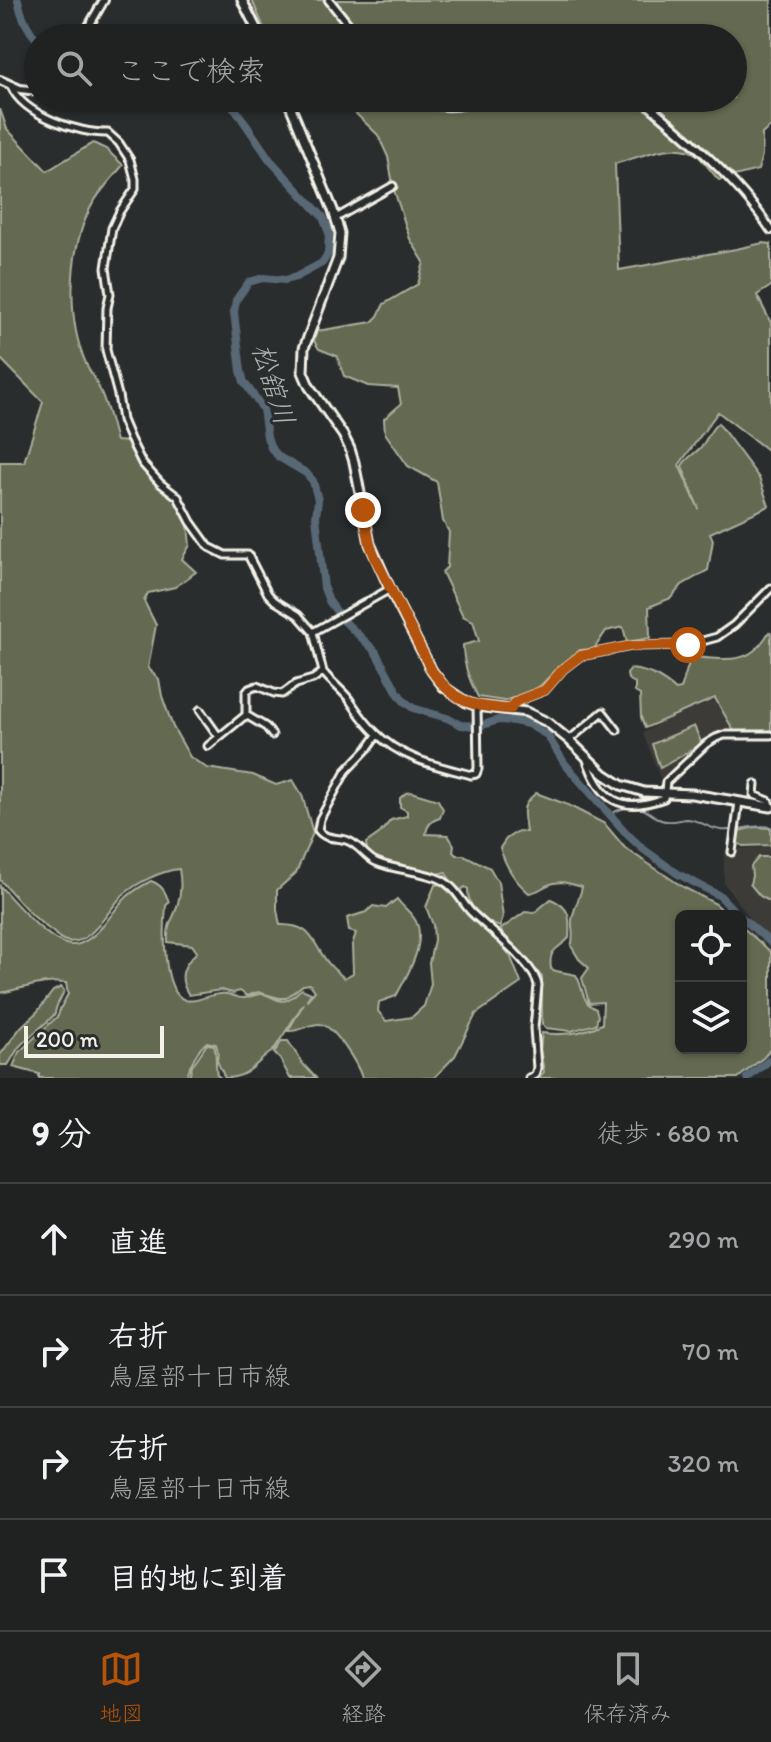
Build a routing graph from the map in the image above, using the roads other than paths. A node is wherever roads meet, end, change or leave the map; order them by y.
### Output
1 (104, 0) edge
2 (242, 0) edge
3 (329, 0) edge
4 (90, 24) edge
5 (254, 24) edge
6 (348, 24) edge
7 (0, 80) edge
8 (11, 86) junction
9 (24, 90) edge
10 (24, 103) edge
11 (39, 112) edge
12 (293, 112) edge
13 (656, 112) edge
14 (393, 186) dead end
15 (336, 218) junction
16 (771, 230) edge
17 (771, 588) edge
18 (390, 589) junction
19 (313, 632) junction
20 (323, 672) junction
21 (477, 706) junction
22 (511, 709) junction
23 (200, 710) dead end
24 (246, 715) junction
25 (617, 730) dead end
26 (272, 735) dead end
27 (377, 735) junction
28 (771, 735) edge
29 (219, 737) junction
30 (569, 740) junction
31 (208, 746) dead end
32 (586, 756) junction
33 (755, 784) dead end
34 (665, 792) junction
35 (739, 801) junction
36 (770, 807) edge
37 (732, 852) dead end
38 (529, 1078) edge

1 - 4 street
2 - 5 main road
3 - 6 street
7 - 8 street
8 - 9 street
8 - 10 street
11 - 19 street
12 - 15 main road
13 - 16 street
14 - 15 street
15 - 18 main road
17 - 22 street
18 - 19 street
18 - 21 main road
19 - 20 street
20 - 24 street
20 - 27 street
21 - 22 main road
21 - 27 street
22 - 30 main road
23 - 29 street
24 - 26 street
24 - 29 street
25 - 30 street
27 - 38 street
28 - 34 street
29 - 31 street
30 - 32 main road
32 - 34 main road
32 - 34 street
33 - 36 street
34 - 35 main road
35 - 36 main road
35 - 37 street

